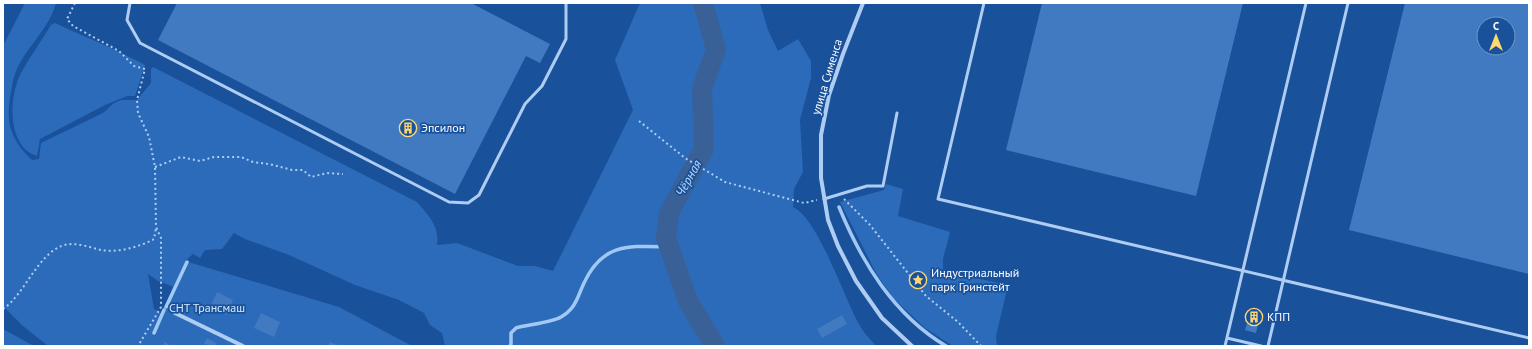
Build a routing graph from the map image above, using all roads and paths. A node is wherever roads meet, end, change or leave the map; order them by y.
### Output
1 (75, 3) edge
2 (130, 3) edge
3 (566, 3) edge
4 (863, 3) edge
5 (984, 3) edge
6 (1306, 3) edge
7 (1348, 3) edge
8 (897, 113) dead end
9 (639, 121) dead end
10 (155, 167) junction
11 (343, 174) dead end
12 (839, 194) junction
13 (824, 199) junction
14 (811, 202) dead end
15 (156, 227) junction
16 (1243, 271) junction
17 (1282, 280) junction
18 (3, 309) edge
19 (175, 313) dead end
20 (1227, 338) junction
21 (1529, 338) edge
22 (138, 346) edge
23 (243, 346) edge
24 (912, 346) edge
25 (981, 346) edge
26 (1226, 346) edge
27 (1260, 346) edge
28 (1268, 346) edge

1 - 10 path
2 - 3 lane
4 - 13 street, улица Сименса
5 - 16 lane
6 - 16 lane
7 - 17 lane
8 - 12 lane
9 - 14 path
10 - 11 path
10 - 15 path
12 - 13 lane
12 - 25 path
13 - 24 street, улица Сименса
15 - 18 path
15 - 22 path
16 - 17 lane
16 - 20 lane
17 - 21 lane
17 - 28 lane
19 - 23 street
20 - 26 lane
20 - 27 lane

